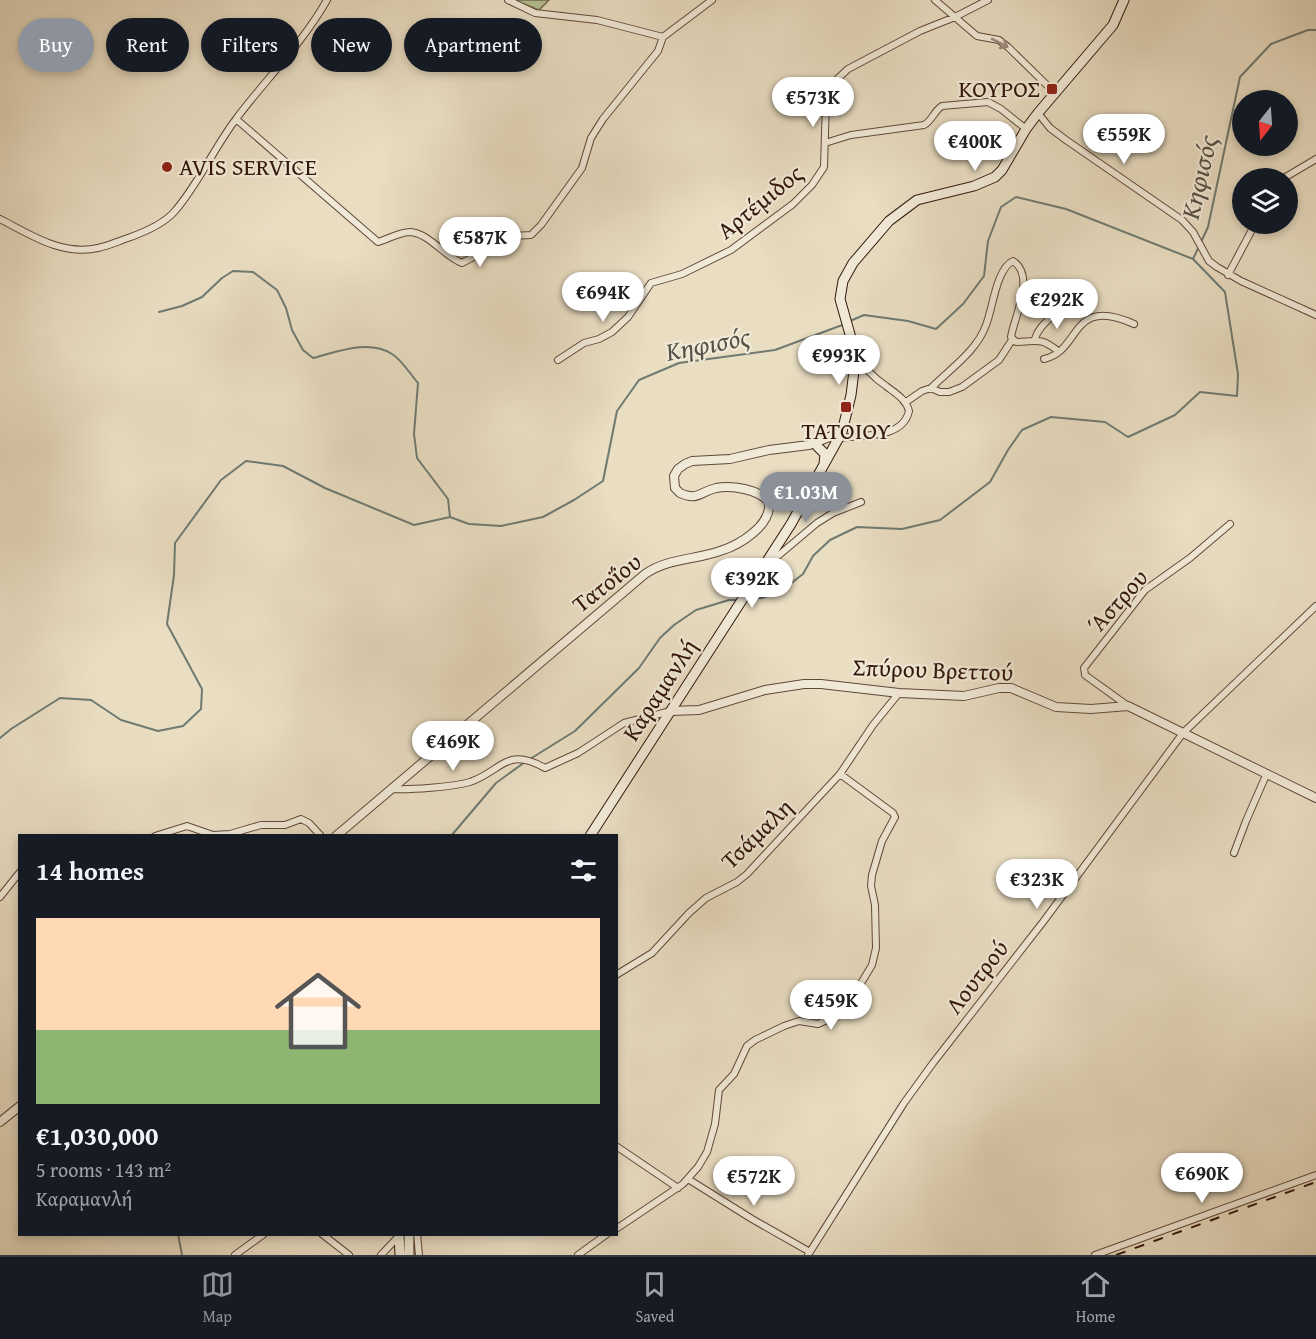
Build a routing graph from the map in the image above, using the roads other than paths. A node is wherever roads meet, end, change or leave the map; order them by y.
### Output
1 (327, 0) edge
2 (508, 0) edge
3 (712, 0) edge
4 (935, 0) edge
5 (988, 0) edge
6 (1124, 0) edge
7 (956, 17) junction
8 (663, 37) junction
9 (1055, 93) junction
10 (1038, 113) junction
11 (236, 119) junction
12 (1026, 129) junction
13 (825, 142) junction
14 (1316, 159) edge
15 (1298, 170) edge
16 (0, 219) edge
17 (1250, 234) edge
18 (1228, 275) junction
19 (1058, 310) dead end
20 (1316, 315) edge
21 (1134, 324) dead end
22 (1035, 339) junction
23 (1012, 340) junction
24 (1058, 351) junction
25 (855, 352) junction
26 (1044, 359) dead end
27 (558, 360) dead end
28 (931, 388) junction
29 (906, 402) junction
30 (839, 437) junction
31 (804, 446) junction
32 (817, 446) junction
33 (824, 465) junction
34 (861, 502) dead end
35 (1230, 524) dead end
36 (761, 570) junction
37 (1316, 606) edge
38 (899, 693) junction
39 (1128, 706) junction
40 (671, 711) junction
41 (1183, 733) junction
42 (1267, 773) junction
43 (840, 774) junction
44 (392, 789) junction
45 (1316, 798) edge
46 (161, 834) edge
47 (210, 834) edge
48 (230, 834) edge
49 (319, 834) edge
50 (338, 834) edge
51 (591, 834) edge
52 (1234, 853) dead end
53 (18, 874) edge
54 (0, 897) edge
55 (618, 974) edge
56 (18, 1108) edge
57 (0, 1122) edge
58 (618, 1147) edge
59 (1316, 1175) edge
60 (688, 1179) junction
61 (678, 1188) junction
62 (618, 1228) edge
63 (261, 1236) edge
64 (325, 1236) edge
65 (398, 1236) edge
66 (409, 1236) edge
67 (417, 1236) edge
68 (604, 1236) edge
69 (809, 1254) edge
70 (235, 1255) edge
71 (349, 1255) edge
72 (381, 1255) edge
73 (400, 1255) edge
74 (409, 1255) edge
75 (419, 1255) edge
76 (578, 1255) edge
77 (1095, 1255) edge

1 - 11 street
2 - 8 street
3 - 8 street
4 - 7 street
5 - 7 street, Αρτέμιδος
6 - 9 main road
7 -> 9 street
7 - 13 street, Αρτέμιδος
8 - 11 street
9 - 10 main road
10 - 12 main road
10 - 18 street
11 - 16 street
12 - 13 street
12 - 25 main road
13 - 27 street, Αρτέμιδος
14 - 15 street
17 - 18 street
18 - 20 street
19 - 22 street
21 - 24 street
22 - 23 street
22 - 24 street
23 - 28 street
23 - 28 street
24 - 26 street
25 - 29 street
25 - 30 main road
28 - 29 street
29 - 30 street
30 - 31 street, Τατοΐου
30 - 32 street, Τατοΐου
30 - 33 main road, Καραμανλή
31 - 32 street, Τατοΐου
31 - 44 street, Τατοΐου
32 - 33 main road
33 - 36 main road, Καραμανλή
34 - 36 street
35 - 39 street, Άστρου
36 - 40 main road, Καραμανλή
37 - 41 street, Λουτρού
38 - 39 street, Σπύρου Βρεττού
38 - 40 street, Σπύρου Βρεττού
38 - 43 street, Τσάμαλη
39 - 41 street
40 - 44 street
40 - 51 main road, Καραμανλή
41 - 42 street
41 - 69 street, Λουτρού
42 - 45 street
42 - 52 street
43 - 55 street, Τσάμαλη
43 - 60 street
44 - 50 street, Τατοΐου
46 - 47 street
48 - 49 street
53 - 54 street
56 - 57 street
58 - 61 street
59 - 77 street
60 - 61 street
60 - 69 street
61 - 62 street
63 - 70 street
64 - 71 street
65 - 72 street
65 - 73 main road
66 - 74 main road
67 - 75 street
68 - 76 street

